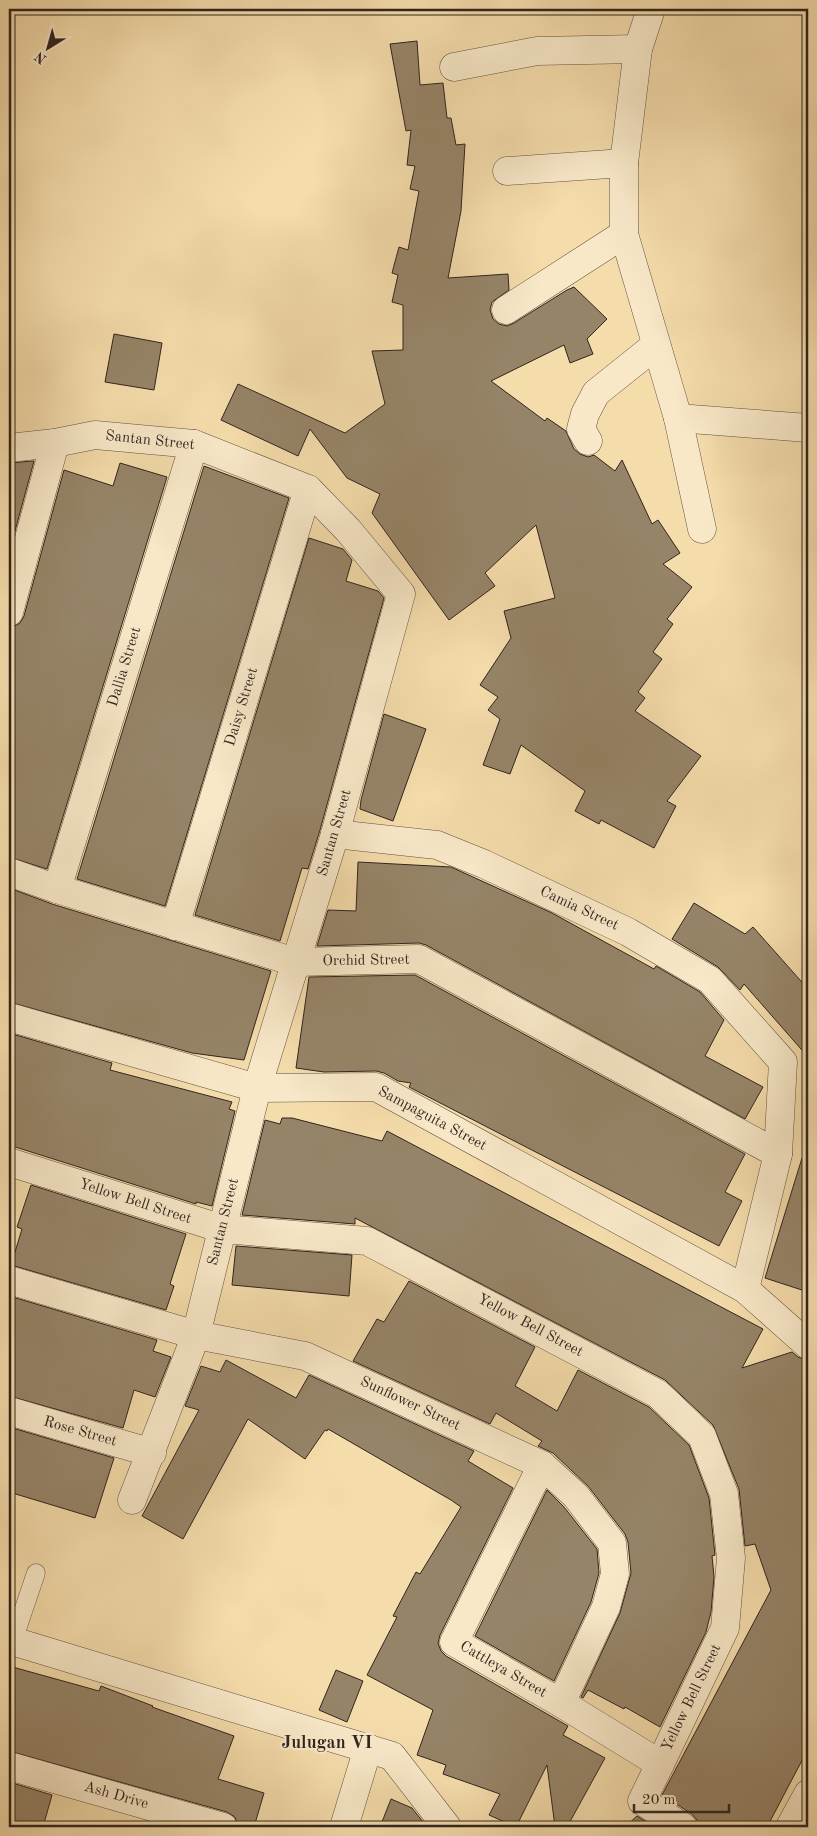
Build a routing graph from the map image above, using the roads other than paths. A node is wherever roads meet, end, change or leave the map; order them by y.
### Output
1 (650, 9) edge
2 (638, 49) junction
3 (454, 67) dead end
4 (624, 163) junction
5 (507, 171) dead end
6 (624, 234) junction
7 (506, 310) dead end
8 (656, 345) junction
9 (678, 418) junction
10 (808, 428) edge
11 (588, 441) dead end
12 (56, 443) junction
13 (194, 444) junction
14 (9, 448) edge
15 (308, 489) junction
16 (702, 529) dead end
17 (9, 612) edge
18 (335, 834) junction
19 (9, 872) edge
20 (57, 890) junction
21 (175, 926) junction
22 (295, 962) junction
23 (9, 1016) edge
24 (257, 1088) junction
25 (778, 1154) junction
26 (9, 1162) edge
27 (223, 1229) junction
28 (9, 1280) edge
29 (745, 1289) junction
30 (196, 1335) junction
31 (808, 1345) edge
32 (9, 1411) edge
33 (152, 1453) junction
34 (542, 1465) junction
35 (132, 1500) dead end
36 (36, 1573) dead end
37 (11, 1640) edge
38 (561, 1703) junction
39 (368, 1748) junction
40 (660, 1764) junction
41 (9, 1766) edge
42 (808, 1794) edge
43 (223, 1827) edge
44 (344, 1827) edge
45 (447, 1827) edge
46 (683, 1827) edge
47 (790, 1827) edge

1 - 2 street
2 - 3 street
2 - 4 street
4 - 5 street
4 - 6 street
6 - 7 street
6 - 8 street
8 - 9 street
8 - 11 street
9 - 10 street
9 - 16 street
12 - 13 street, Santan Street
12 - 14 street, Santan Street
12 - 17 street
13 - 15 street, Santan Street
13 - 20 street, Dallia Street
15 - 18 street, Santan Street
15 - 21 street, Daisy Street
18 - 22 street, Santan Street
18 - 25 street, Camia Street
19 - 20 street, Orchid Street
20 - 21 street, Orchid Street
21 - 22 street, Orchid Street
22 - 24 street, Santan Street
22 - 25 street, Orchid Street
23 - 24 street, Sampaguita Street
24 - 27 street, Santan Street
24 - 29 street, Sampaguita Street
25 - 29 street
26 - 27 street, Yellow Bell Street
27 - 30 street, Santan Street
27 - 40 street, Yellow Bell Street
28 - 30 street, Sunflower Street
29 - 31 street, Sampaguita Street
30 - 33 street, Santan Street
30 - 34 street, Sunflower Street
32 - 33 street, Rose Street
33 - 35 street, Santan Street
34 - 38 street, Sunflower Street
34 - 38 street, Cattleya Street
36 - 37 lane
37 - 39 street
38 - 40 street, Cattleya Street
39 - 44 street
39 - 45 street
40 - 46 street
41 - 43 street, Ash Drive
42 - 47 street

